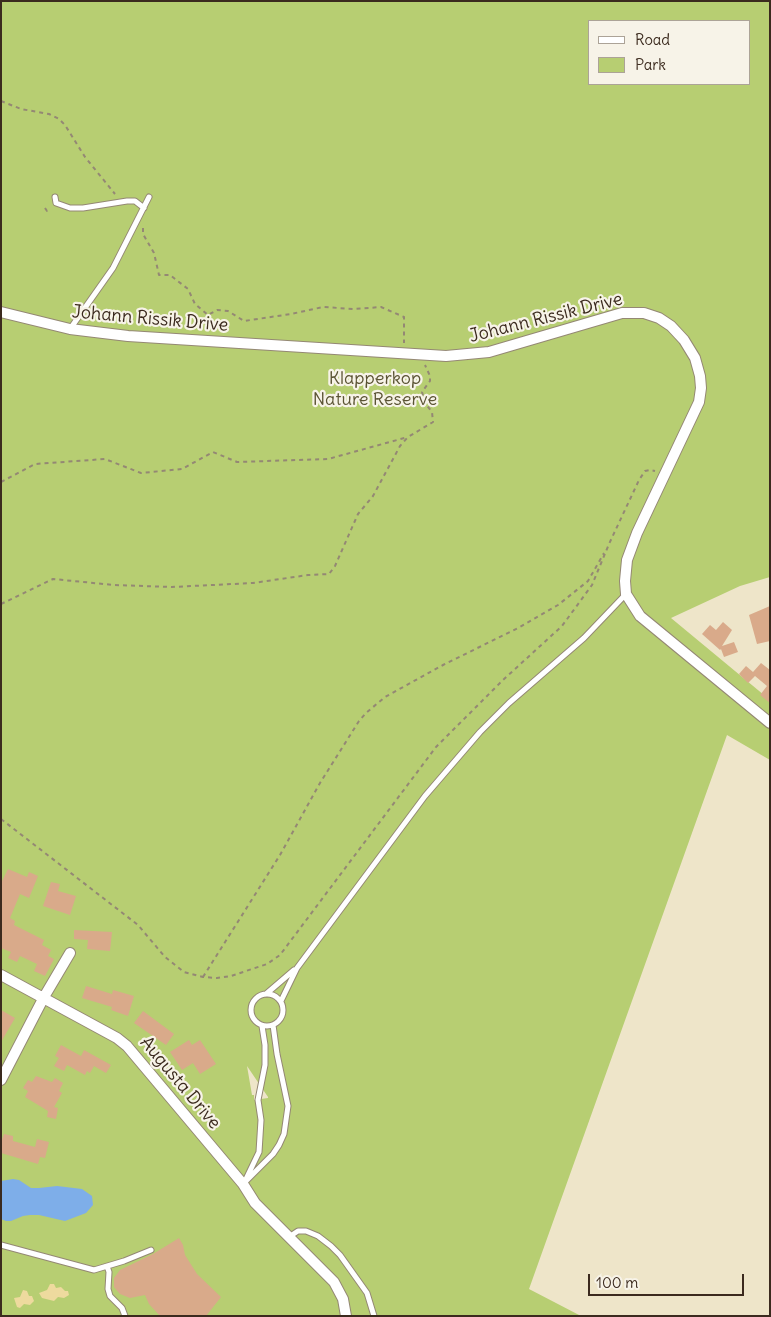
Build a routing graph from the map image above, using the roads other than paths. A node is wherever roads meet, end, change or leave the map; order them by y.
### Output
1 (55, 197) dead end
2 (149, 198) dead end
3 (144, 208) junction
4 (1, 312) edge
5 (70, 330) junction
6 (626, 594) junction
7 (770, 723) edge
8 (70, 954) dead end
9 (297, 968) junction
10 (1, 975) edge
11 (266, 994) junction
12 (44, 998) junction
13 (280, 1001) junction
14 (273, 1025) junction
15 (262, 1026) junction
16 (1, 1080) edge
17 (243, 1184) junction
18 (289, 1237) junction
19 (1, 1245) edge
20 (151, 1250) dead end
21 (107, 1266) junction
22 (126, 1316) edge
23 (346, 1316) edge
24 (374, 1316) edge

1 - 3 lane
2 - 3 lane
3 - 5 lane
4 - 5 street, Johann Rissik Drive
5 - 6 street, Johann Rissik Drive
6 - 7 street
6 - 9 lane
8 - 12 street
9 - 11 lane
9 - 13 lane
10 - 12 street, Augusta Drive
11 - 13 lane
11 - 15 lane
12 - 16 street
12 - 17 street, Augusta Drive
13 - 14 lane
14 - 15 lane
14 - 17 lane
15 - 17 lane
17 - 18 street, Augusta Drive
18 - 23 street, Augusta Drive
18 - 24 lane
19 - 21 lane
20 - 21 lane
21 - 22 lane

